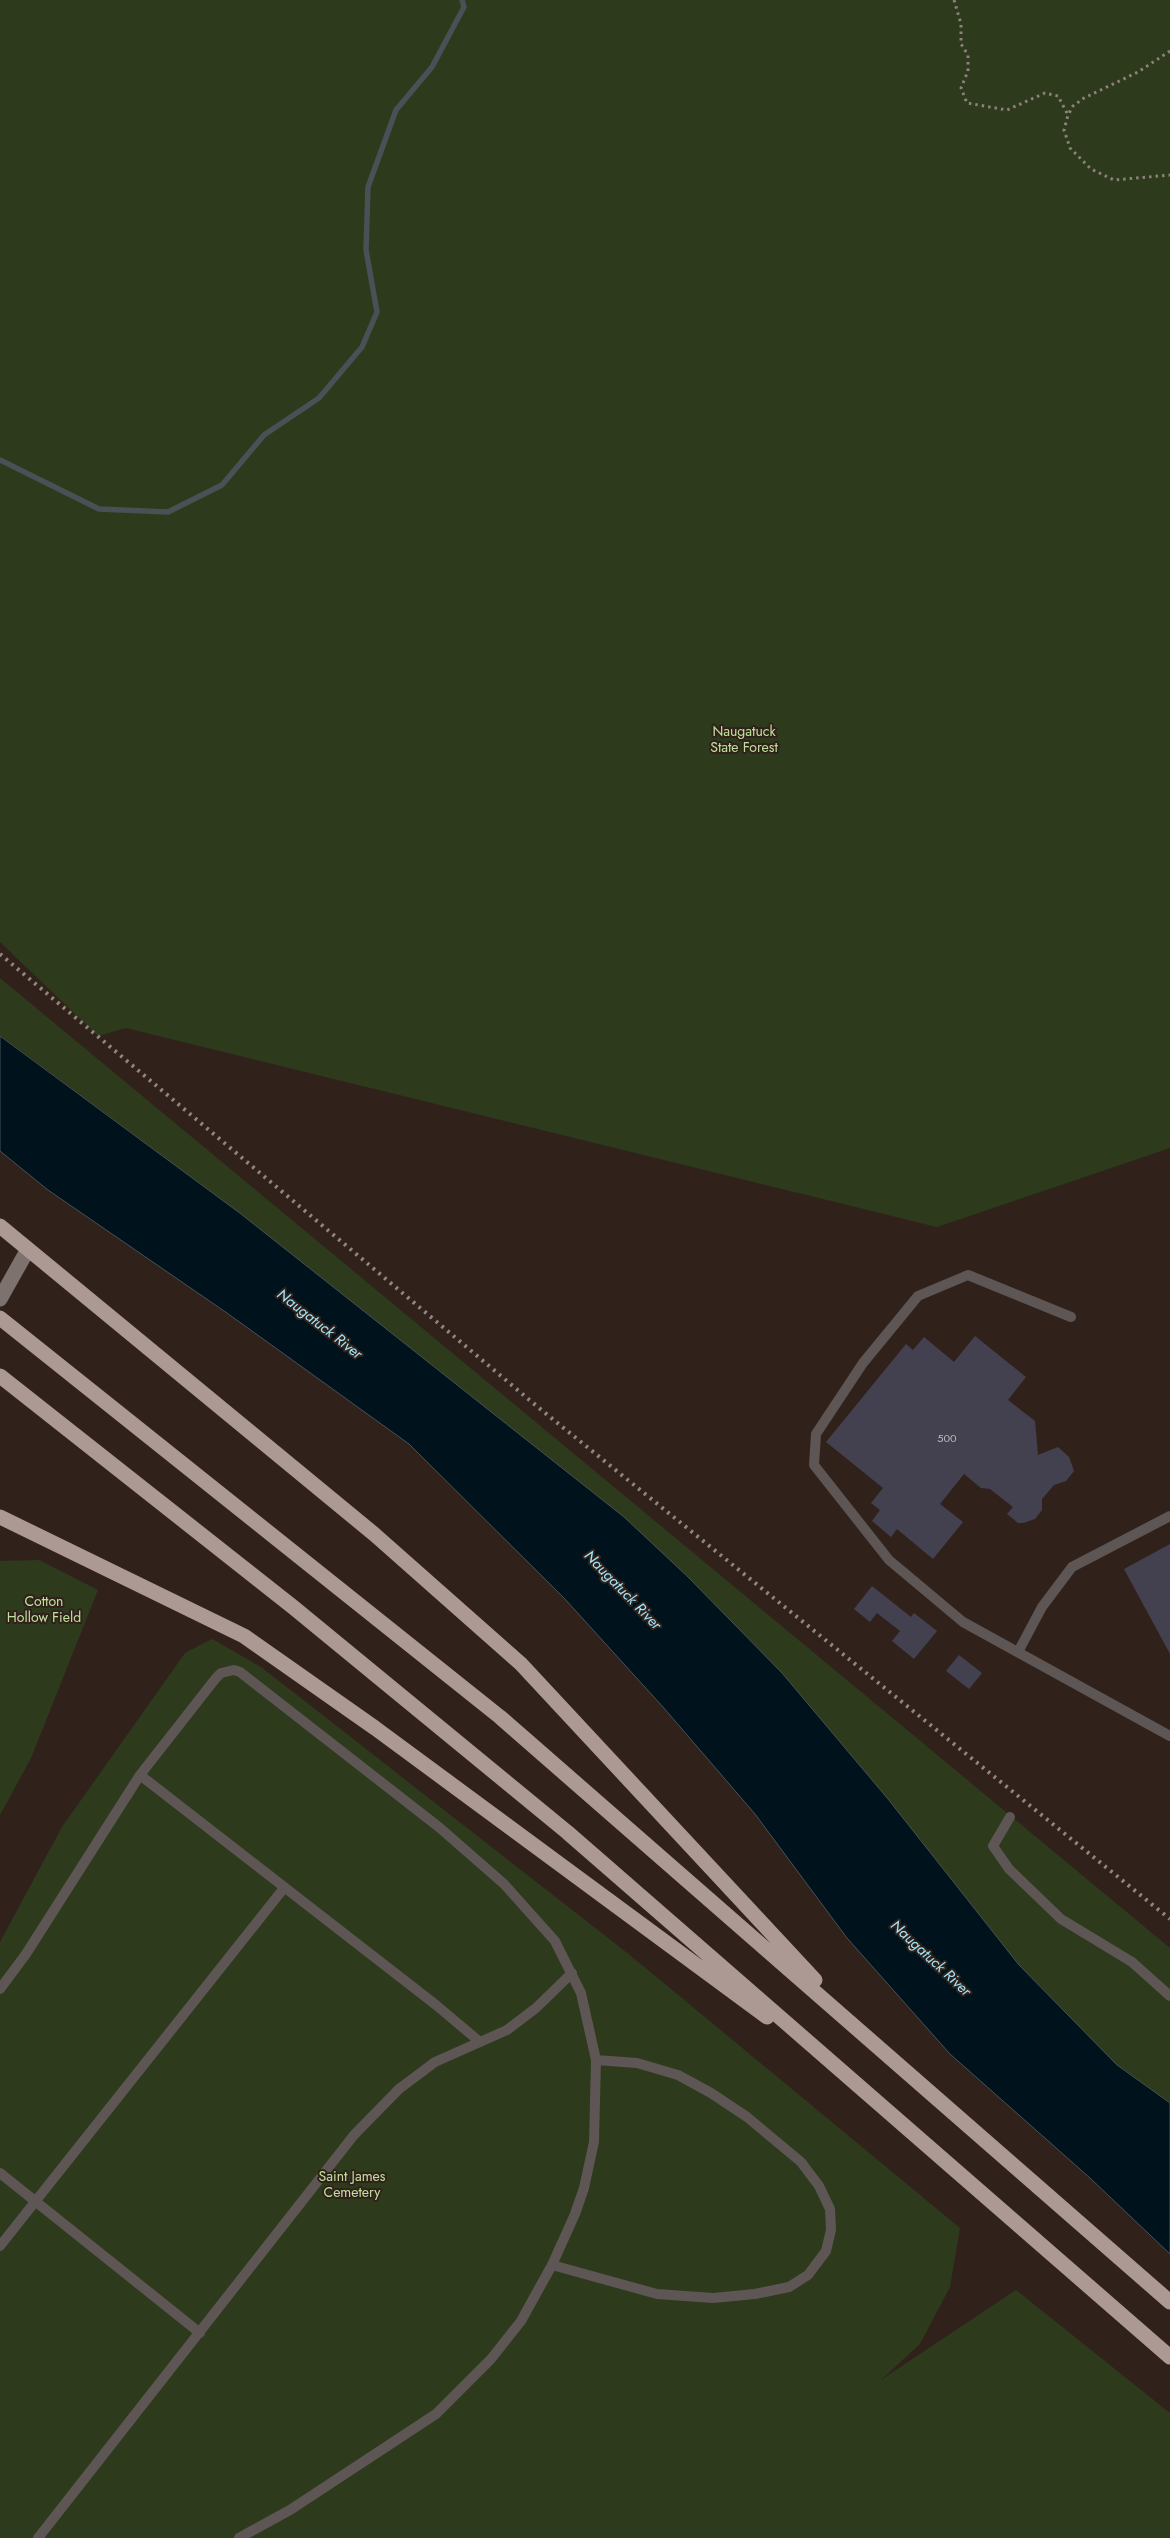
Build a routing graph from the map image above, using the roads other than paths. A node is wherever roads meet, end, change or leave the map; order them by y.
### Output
1 (0, 1226) edge
2 (27, 1251) junction
3 (0, 1299) edge
4 (1070, 1317) dead end
5 (0, 1318) edge
6 (0, 1376) edge
7 (1170, 1516) edge
8 (0, 1517) edge
9 (1018, 1652) junction
10 (1170, 1736) edge
11 (140, 1775) junction
12 (1010, 1817) dead end
13 (284, 1888) junction
14 (572, 1972) junction
15 (0, 1988) edge
16 (1170, 1996) edge
17 (869, 2038) junction
18 (480, 2042) junction
19 (596, 2060) junction
20 (858, 2084) junction
21 (0, 2173) edge
22 (36, 2202) junction
23 (0, 2246) edge
24 (552, 2265) junction
25 (1170, 2302) edge
26 (200, 2333) junction
27 (1170, 2358) edge
28 (38, 2538) edge
29 (239, 2538) edge

1 - 2 highway
2 - 3 street
2 - 17 highway
4 - 9 lane
5 - 17 highway
6 - 20 highway
7 - 9 lane
8 - 20 highway
9 - 10 lane
11 - 13 lane
11 - 14 lane
11 - 15 lane
12 - 16 lane
13 - 18 lane
13 - 22 lane
14 - 18 lane
14 - 19 lane
17 - 25 highway
18 - 26 lane
19 - 24 lane
19 - 24 lane
20 - 27 highway
21 - 22 lane
22 - 23 lane
22 - 26 lane
24 - 29 lane
26 - 28 lane

